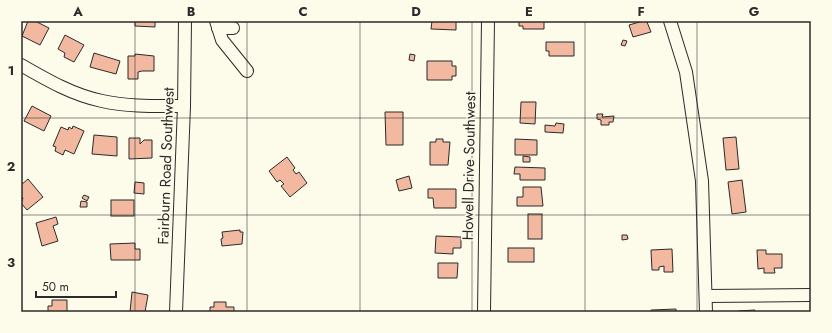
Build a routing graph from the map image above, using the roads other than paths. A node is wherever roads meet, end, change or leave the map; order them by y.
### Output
1 (185, 21) edge
2 (488, 21) edge
3 (670, 21) edge
4 (217, 24) edge
5 (233, 28) dead end
6 (21, 65) edge
7 (247, 71) dead end
8 (184, 106) junction
9 (706, 296) junction
10 (811, 296) edge
11 (176, 312) edge
12 (484, 312) edge
13 (706, 312) edge

1 - 8 street, Fairburn Road Southwest
2 - 12 street, Howell Drive Southwest
3 - 9 street
4 - 5 street
4 - 7 street
6 - 8 street
8 - 11 street, Fairburn Road Southwest
9 - 10 street
9 - 13 street

